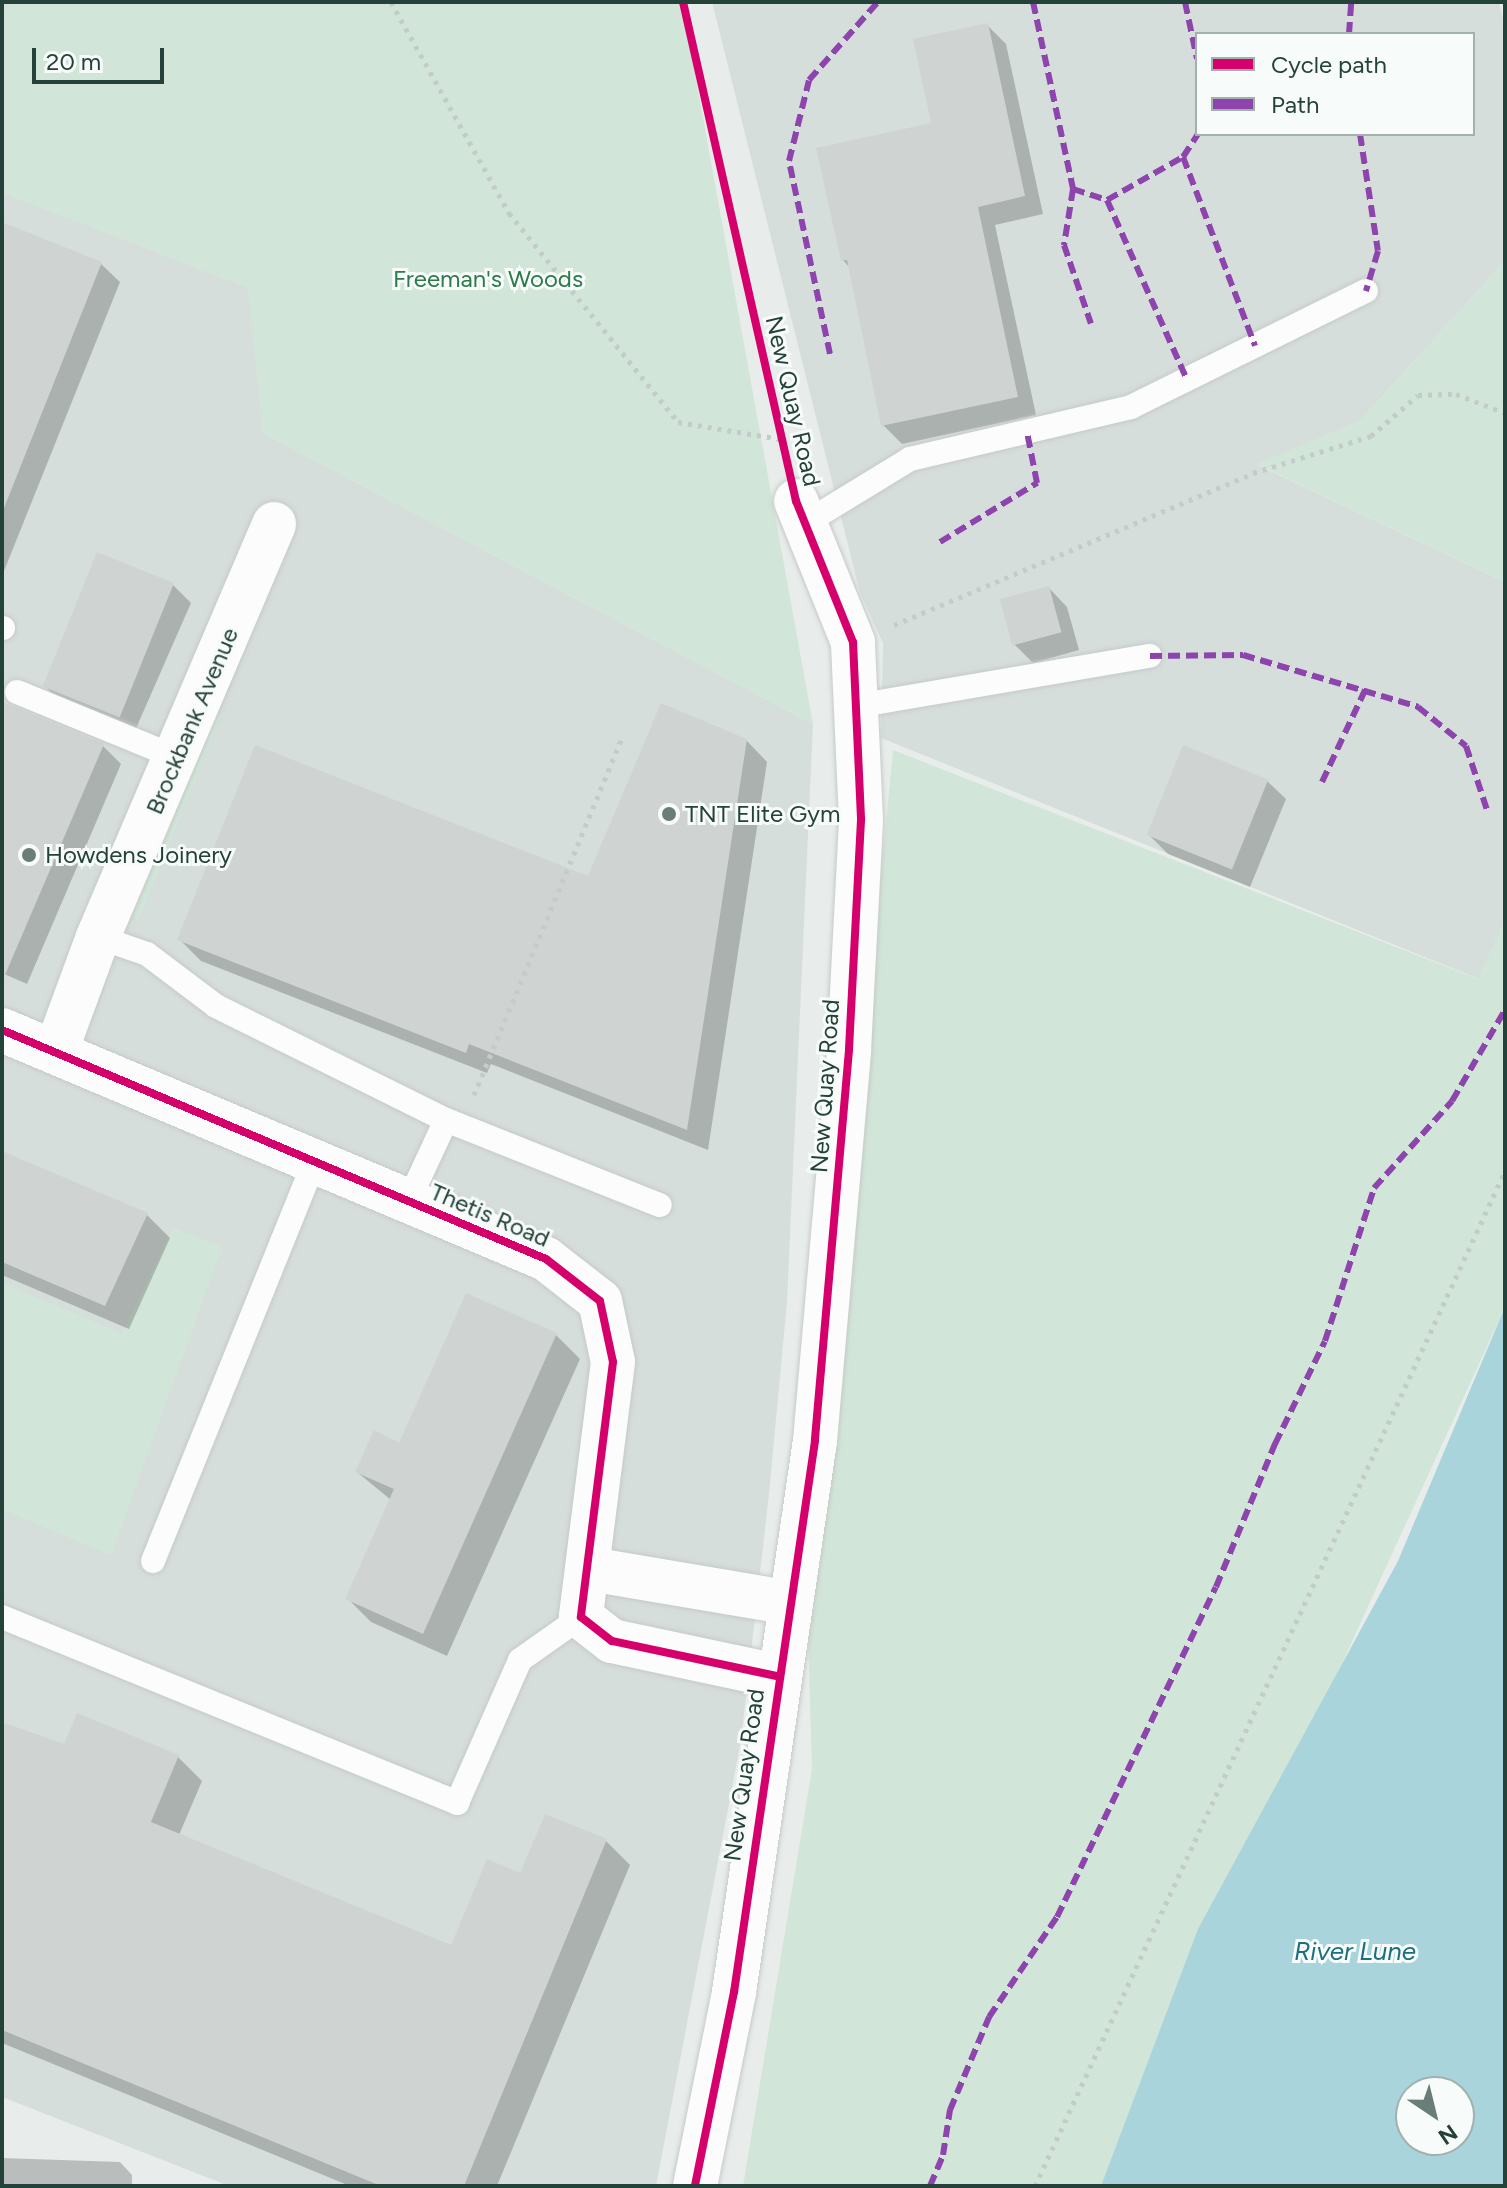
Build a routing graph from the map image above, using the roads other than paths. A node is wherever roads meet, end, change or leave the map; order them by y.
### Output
1 (1366, 291) dead end
2 (799, 513) joint
3 (274, 524) dead end
4 (1150, 656) dead end
5 (17, 692) dead end
6 (856, 706) junction
7 (178, 758) junction
8 (98, 937) junction
9 (2, 1030) edge
10 (56, 1051) junction
11 (454, 1123) junction
12 (314, 1163) junction
13 (408, 1202) junction
14 (660, 1205) dead end
15 (153, 1561) dead end
16 (590, 1569) junction
17 (791, 1603) junction
18 (2, 1617) edge
19 (581, 1617) junction
20 (777, 1676) junction
21 (695, 2186) edge

1 - 2 lane
2 - 6 street, New Quay Road
3 - 7 street, Brockbank Avenue
4 - 6 lane
5 - 7 lane
6 - 17 street, New Quay Road
7 - 8 street, Brockbank Avenue
8 - 10 street, Brockbank Avenue
8 - 11 lane
9 - 10 street, Thetis Road
10 - 12 street, Thetis Road
11 - 13 lane
11 - 14 lane
12 - 13 street, Thetis Road
12 - 15 lane
13 - 16 street, Thetis Road
16 - 17 street
16 - 19 street, Thetis Road
17 - 20 street, New Quay Road
18 - 19 lane
19 - 20 street
20 - 21 street, New Quay Road

